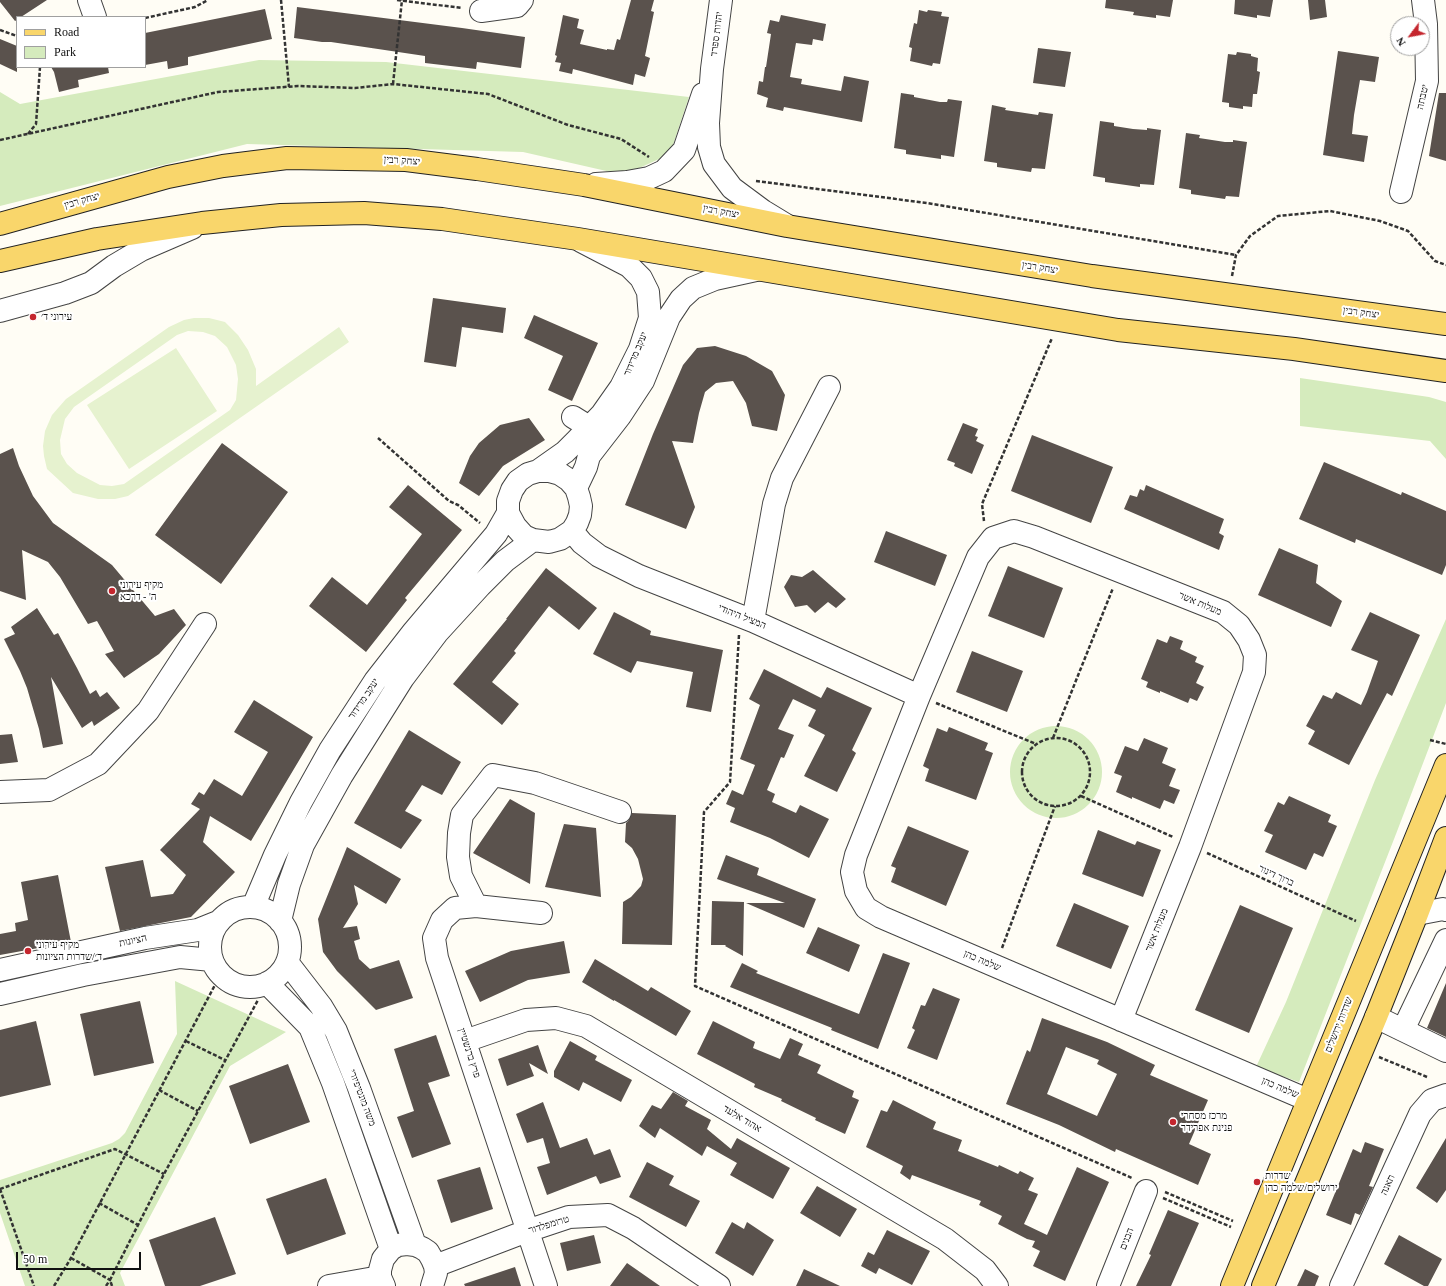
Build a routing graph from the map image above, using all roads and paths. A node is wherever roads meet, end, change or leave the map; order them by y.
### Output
1 (89, 0) edge
2 (208, 0) edge
3 (281, 0) edge
4 (397, 0) edge
5 (402, 0) edge
6 (522, 0) edge
7 (721, 0) edge
8 (1423, 0) edge
9 (481, 11) joint
10 (95, 16) edge
11 (146, 18) edge
12 (0, 30) edge
13 (16, 36) edge
14 (40, 68) edge
15 (712, 68) junction
16 (394, 84) junction
17 (289, 87) junction
18 (28, 134) junction
19 (0, 140) edge
20 (653, 159) dead end
21 (754, 181) dead end
22 (584, 185) junction
23 (1401, 192) dead end
24 (202, 223) junction
25 (0, 224) edge
26 (787, 226) junction
27 (578, 240) junction
28 (1236, 255) junction
29 (0, 261) edge
30 (1446, 265) edge
31 (756, 270) junction
32 (1229, 295) junction
33 (0, 311) edge
34 (1446, 324) edge
35 (1052, 338) dead end
36 (1446, 372) edge
37 (829, 388) dead end
38 (378, 438) dead end
39 (538, 470) junction
40 (576, 488) junction
41 (508, 513) junction
42 (482, 524) dead end
43 (572, 531) junction
44 (993, 538) junction
45 (533, 540) junction
46 (1120, 571) junction
47 (746, 619) junction
48 (205, 624) dead end
49 (919, 696) junction
50 (1053, 738) junction
51 (1430, 740) dead end
52 (1036, 744) junction
53 (1446, 744) edge
54 (1446, 764) edge
55 (0, 792) edge
56 (1081, 796) junction
57 (1055, 806) junction
58 (620, 812) dead end
59 (1446, 838) edge
60 (1190, 845) junction
61 (476, 906) junction
62 (253, 907) junction
63 (1446, 910) edge
64 (541, 913) dead end
65 (1417, 914) junction
66 (280, 921) junction
67 (1356, 921) dead end
68 (218, 922) junction
69 (1446, 940) edge
70 (212, 960) junction
71 (287, 962) junction
72 (995, 966) junction
73 (0, 970) edge
74 (216, 982) dead end
75 (263, 991) junction
76 (0, 994) edge
77 (1376, 1016) junction
78 (1121, 1020) junction
79 (1403, 1030) junction
80 (186, 1041) junction
81 (465, 1041) junction
82 (1446, 1051) edge
83 (1378, 1057) dead end
84 (225, 1060) junction
85 (1427, 1077) dead end
86 (159, 1090) junction
87 (1446, 1095) edge
88 (1308, 1100) junction
89 (198, 1111) junction
90 (124, 1154) junction
91 (164, 1174) junction
92 (1149, 1187) junction
93 (0, 1189) edge
94 (99, 1203) junction
95 (1233, 1222) dead end
96 (138, 1224) junction
97 (1231, 1227) dead end
98 (527, 1231) junction
99 (415, 1245) junction
100 (391, 1249) junction
101 (71, 1258) junction
102 (433, 1276) edge
103 (110, 1280) junction
104 (382, 1281) edge
105 (34, 1286) edge
106 (54, 1286) edge
107 (106, 1286) edge
108 (112, 1286) edge
109 (329, 1286) edge
110 (546, 1286) edge
111 (719, 1286) edge
112 (997, 1286) edge
113 (1108, 1286) edge
114 (1232, 1286) edge
115 (1263, 1286) edge
116 (1341, 1286) edge

1 - 10 street
2 - 11 path
3 - 17 path
4 - 5 path
5 - 9 path
5 - 16 path
6 - 9 street
7 - 15 street, יהדות ספרד
8 - 23 street, יטבתה
12 - 13 path
14 - 18 path
15 - 22 street
15 - 26 street
16 - 17 path
16 - 20 path
17 - 18 path
18 - 19 path
21 - 28 path
22 - 25 main road, יצחק רבין
22 - 26 main road, יצחק רבין
24 - 27 main road
24 - 29 main road
24 - 33 street
26 - 32 main road, יצחק רבין
27 - 31 main road
27 - 39 street, יעקב מרידור
28 - 30 path
28 - 32 path
31 - 36 main road
31 - 40 street, יעקב מרידור
32 - 34 main road, יצחק רבין
35 - 44 path
37 - 47 street
38 - 42 path
39 - 40 street
39 - 41 street
40 - 43 street
41 - 45 street
41 - 62 street, יעקב מרידור
43 - 45 street
43 - 47 street, המציל היהודי
44 - 46 street, מעלות אשר
44 - 49 street
45 - 66 street
46 - 50 path
46 - 60 street, מעלות אשר
47 - 49 street, המציל היהודי
47 - 92 path
48 - 55 street
49 - 52 path
49 - 72 street, שלמה כהן
50 - 52 path
50 - 56 path
51 - 53 path
52 - 57 path
54 - 88 main road, שדרות ירושלים
56 - 57 path
56 - 60 path, ברוך דינור
57 - 72 path
58 - 61 street
59 - 65 main road
60 - 67 path, ברוך דינור
60 - 78 street, מעלות אשר
61 - 64 street, פרץ ברנשטיין
61 - 81 street, פרץ ברנשטיין
62 - 66 street
62 - 68 street
63 - 65 street
65 - 77 main road
66 - 71 street
68 - 70 street
68 - 73 street, הציונות
69 - 79 street
70 - 75 street
70 - 76 street
71 - 75 street
71 - 99 street, משה מונטיפיורי
72 - 78 street, שלמה כהן
74 - 80 path
75 - 84 path
75 - 100 street
77 - 79 street
77 - 115 main road
78 - 88 street, שלמה כהן
79 - 82 street
80 - 84 path
80 - 86 path
81 - 98 street, פרץ ברנשטיין
81 - 112 street, אהוד אלעד
83 - 85 path
84 - 89 path
86 - 89 path
86 - 90 path
87 - 116 street, תאנה
88 - 114 main road, שדרות ירושלים
89 - 91 path
90 - 91 path
90 - 93 path
90 - 94 path
91 - 96 path
92 - 95 path
92 - 97 path
92 - 113 street, הבנים
93 - 105 path
94 - 96 path
94 - 101 path
96 - 103 path
98 - 102 street, טרומפלדור
98 - 110 street, פרץ ברנשטיין
98 - 111 street, טרומפלדור
99 - 100 street
99 - 102 street
100 - 104 street
101 - 103 path
101 - 106 path
103 - 107 path
103 - 108 path
104 - 109 street

